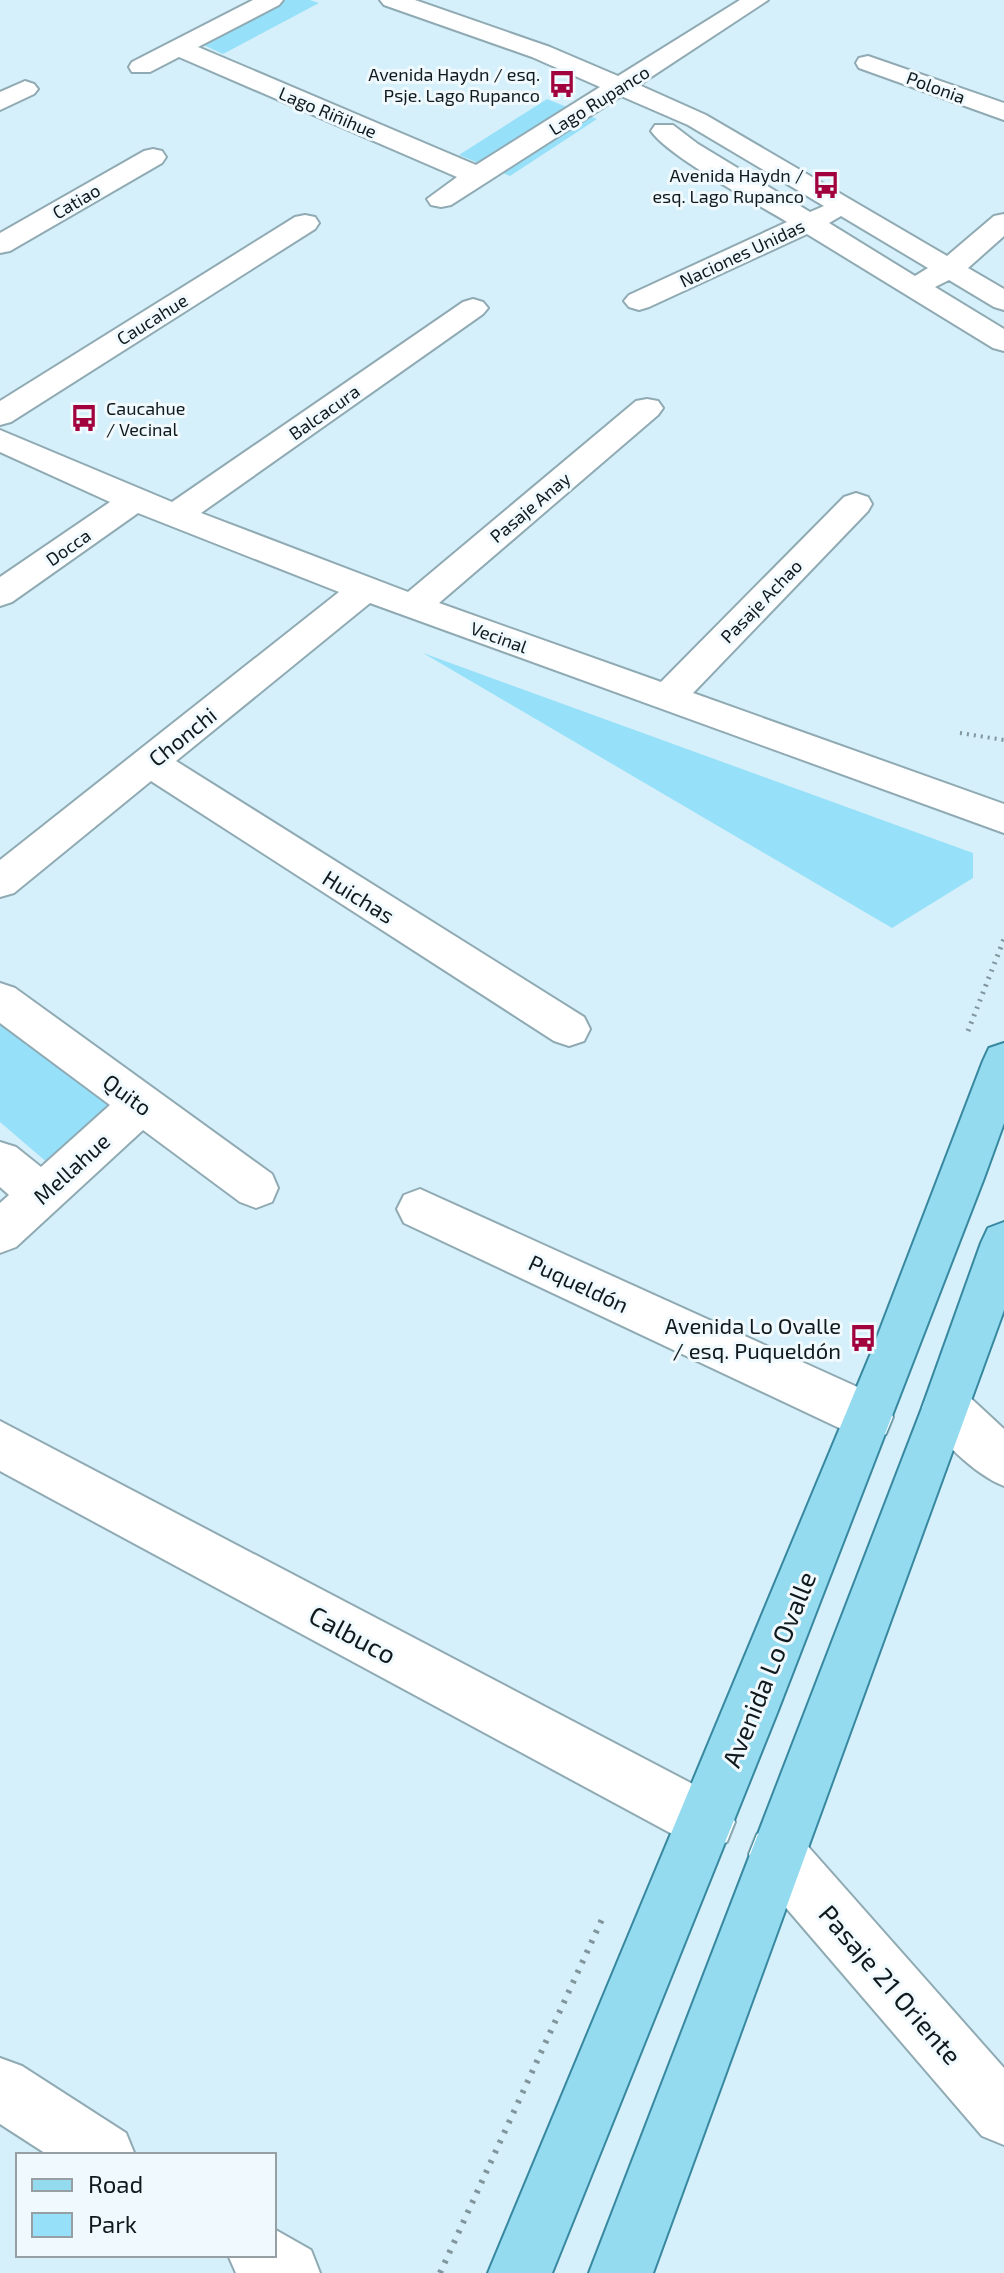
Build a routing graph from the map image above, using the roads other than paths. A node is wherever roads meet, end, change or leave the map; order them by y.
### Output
1 (271, 0) edge
2 (392, 0) edge
3 (756, 0) edge
4 (477, 4) dead end
5 (448, 20) junction
6 (178, 48) junction
7 (868, 63) dead end
8 (141, 67) dead end
9 (620, 87) junction
10 (25, 89) dead end
11 (0, 102) edge
12 (1004, 112) edge
13 (153, 157) dead end
14 (478, 176) junction
15 (441, 199) dead end
16 (844, 206) junction
17 (808, 222) junction
18 (1004, 222) edge
19 (305, 223) dead end
20 (0, 245) edge
21 (949, 269) junction
22 (914, 287) junction
23 (639, 301) dead end
24 (1004, 301) edge
25 (473, 308) dead end
26 (1004, 342) edge
27 (647, 408) dead end
28 (0, 415) edge
29 (0, 440) edge
30 (135, 500) junction
31 (856, 504) dead end
32 (175, 516) junction
33 (365, 589) junction
34 (0, 594) edge
35 (413, 606) junction
36 (667, 698) junction
37 (150, 762) junction
38 (1004, 819) edge
39 (0, 882) edge
40 (0, 1000) edge
41 (569, 1029) dead end
42 (984, 1051) edge
43 (142, 1104) junction
44 (0, 1161) edge
45 (256, 1188) dead end
46 (42, 1194) junction
47 (420, 1209) dead end
48 (0, 1232) edge
49 (1004, 1243) edge
50 (946, 1408) junction
51 (869, 1417) junction
52 (0, 1445) edge
53 (1004, 1462) edge
54 (707, 1822) junction
55 (777, 1854) junction
56 (0, 2088) edge
57 (1004, 2114) edge
58 (101, 2153) edge
59 (263, 2257) edge
60 (288, 2273) edge
61 (520, 2273) edge
62 (621, 2273) edge

1 - 6 street
2 - 5 street
3 - 9 street, Lago Rupanco
4 - 5 street
5 - 9 street
6 - 8 street
6 - 14 street, Lago Riñihue
7 - 12 street, Polonia
9 - 14 street, Lago Rupanco
9 - 16 street
9 - 17 street
10 - 11 street
13 - 20 street, Catiao
14 - 15 street, Lago Rupanco
16 - 17 street, Naciones Unidas
16 - 21 street
17 - 22 street
17 - 23 street, Naciones Unidas
18 - 21 street
19 - 28 street, Caucahue
21 - 22 street
21 - 24 street
22 - 26 street
25 - 32 street, Balcacura
27 - 35 street, Pasaje Anay
29 - 30 street, Vecinal
30 - 32 street, Vecinal
30 - 34 street, Docca
31 - 36 street, Pasaje Achao
32 - 33 street, Vecinal
33 - 35 street, Vecinal
33 - 37 street, Chonchi
35 - 36 street, Vecinal
36 - 38 street, Vecinal
37 - 39 street, Chonchi
37 - 41 street, Huichas
40 - 43 street, Quito
42 - 51 main road, Avenida Lo Ovalle
43 - 45 street, Quito
43 - 46 street, Mellahue
44 - 46 street
46 - 48 street, Mellahue
47 - 51 street, Puqueldón
49 - 50 main road
50 - 53 street
50 - 55 main road
51 - 54 main road, Avenida Lo Ovalle
52 - 54 street, Calbuco
54 - 61 main road, Avenida Lo Ovalle
55 - 57 street, Pasaje 21 Oriente
55 - 62 main road
56 - 58 street
59 - 60 street

